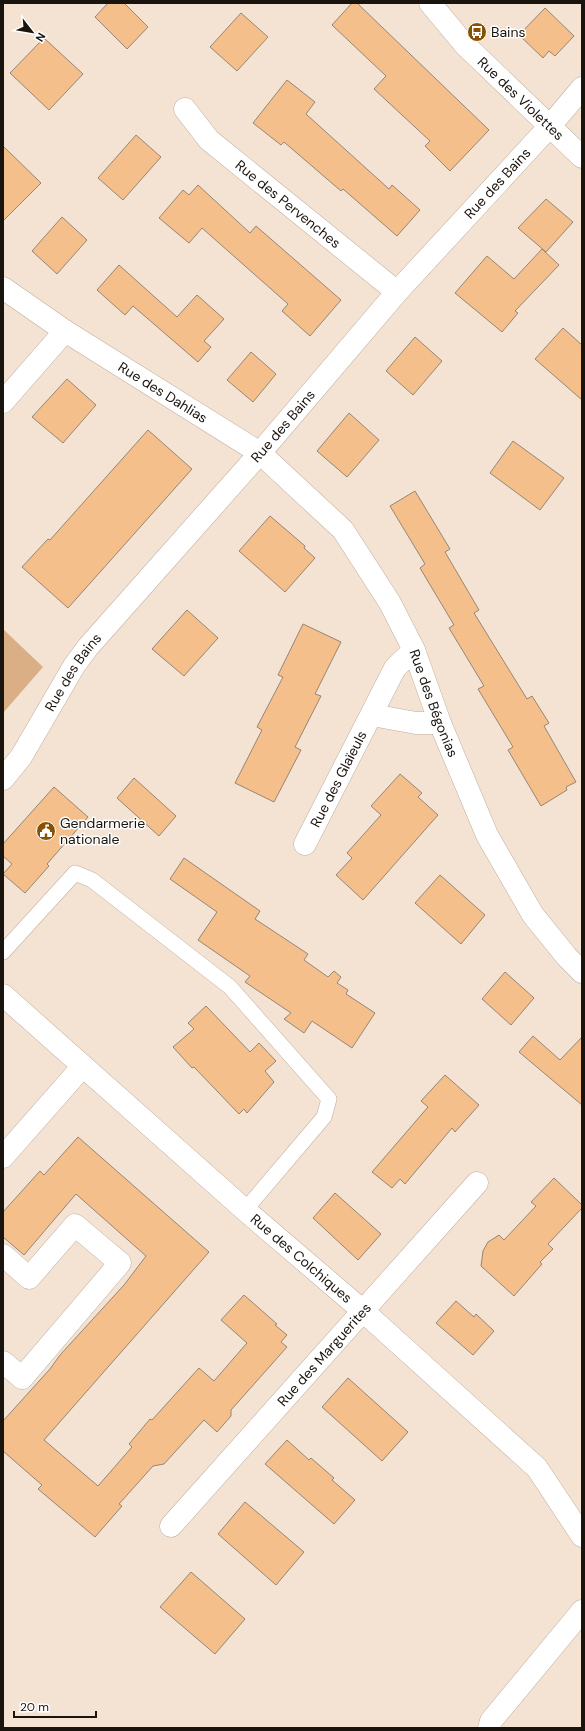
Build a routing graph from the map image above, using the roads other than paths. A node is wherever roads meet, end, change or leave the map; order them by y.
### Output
1 (430, 3) edge
2 (582, 88) edge
3 (185, 109) dead end
4 (550, 126) junction
5 (582, 157) edge
6 (3, 288) edge
7 (397, 292) junction
8 (65, 331) junction
9 (3, 402) edge
10 (260, 453) junction
11 (414, 650) junction
12 (372, 716) junction
13 (440, 723) junction
14 (3, 779) edge
15 (305, 844) dead end
16 (3, 952) edge
17 (582, 972) edge
18 (3, 995) edge
19 (82, 1066) junction
20 (3, 1157) edge
21 (477, 1183) dead end
22 (245, 1210) junction
23 (6, 1262) edge
24 (363, 1311) junction
25 (3, 1362) edge
26 (171, 1526) dead end
27 (582, 1536) edge
28 (582, 1611) edge
29 (489, 1728) edge

1 - 4 street, Rue des Violettes
2 - 4 street, Rue des Bains
3 - 7 street, Rue des Pervenches
4 - 5 street, Rue des Violettes
4 - 7 street, Rue des Bains
6 - 8 street, Rue des Dahlias
7 - 10 street, Rue des Bains
8 - 9 street
8 - 10 street, Rue des Dahlias
10 - 11 street, Rue des Bégonias
10 - 14 street, Rue des Bains
11 - 12 street, Rue des Glaïeuls
11 - 13 street, Rue des Bégonias
12 - 13 street, Rue des Glaïeuls
12 - 15 street, Rue des Glaïeuls
13 - 17 street, Rue des Bégonias
16 - 22 lane
18 - 19 street, Rue des Colchiques
19 - 20 street
19 - 22 street, Rue des Colchiques
21 - 24 street, Rue des Marguerites
22 - 24 street, Rue des Colchiques
23 - 25 street
24 - 26 street, Rue des Marguerites
24 - 27 street, Rue des Colchiques
28 - 29 street

